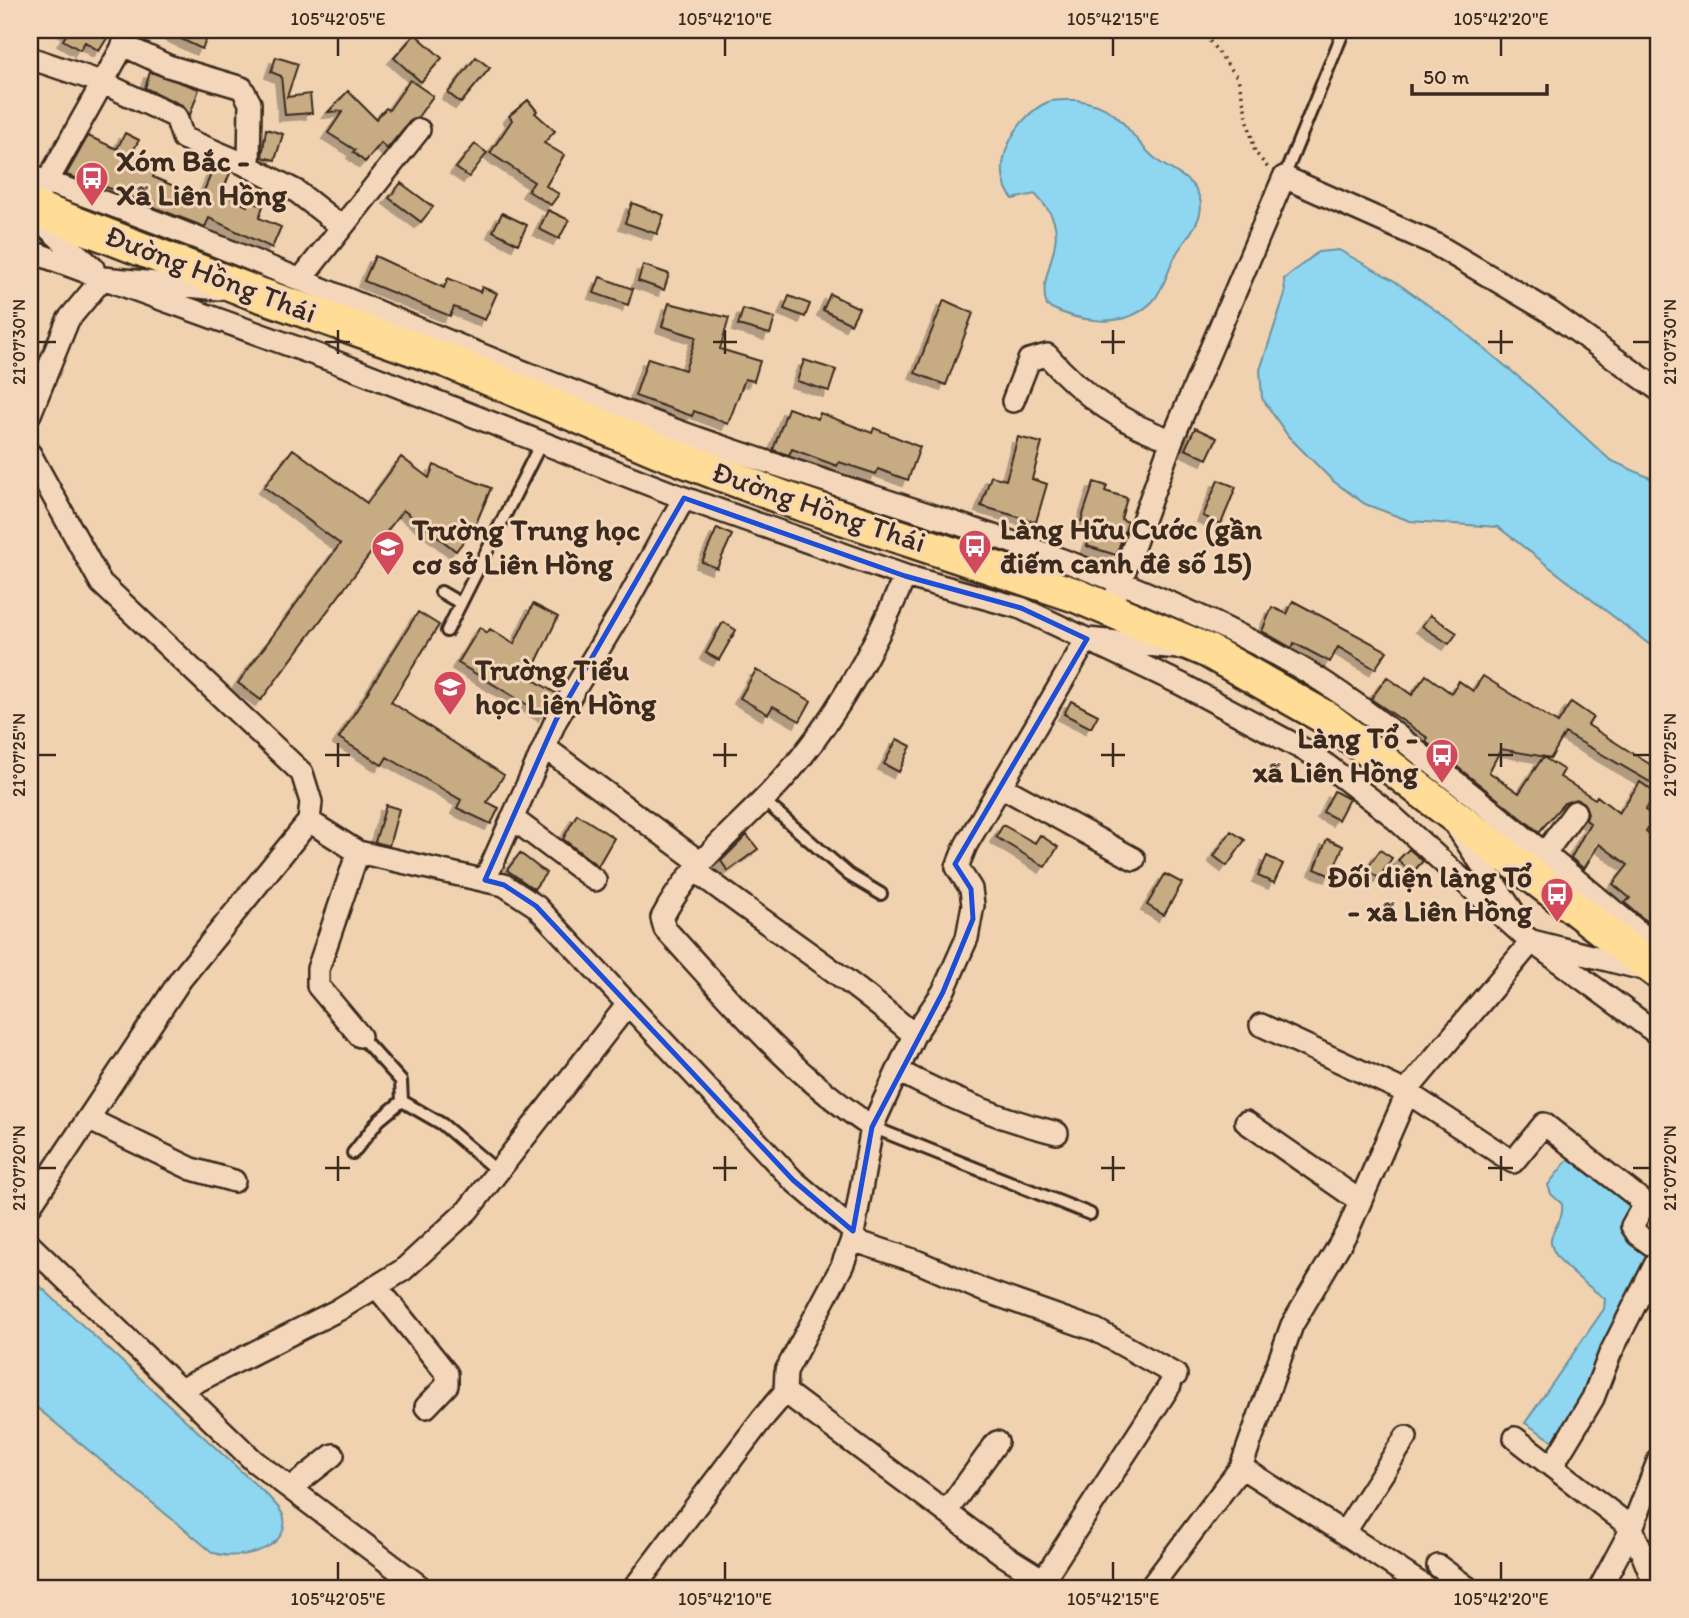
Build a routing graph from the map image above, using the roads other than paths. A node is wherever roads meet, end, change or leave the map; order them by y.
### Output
1 (1344, 30) edge
2 (128, 37) edge
3 (30, 58) edge
4 (101, 82) junction
5 (419, 130) dead end
6 (249, 167) junction
7 (1284, 177) junction
8 (36, 188) edge
9 (30, 200) edge
10 (30, 212) edge
11 (342, 227) junction
12 (30, 251) edge
13 (101, 277) junction
14 (301, 279) junction
15 (252, 292) junction
16 (1659, 390) edge
17 (1013, 401) dead end
18 (30, 414) edge
19 (1172, 440) junction
20 (541, 443) junction
21 (660, 452) junction
22 (30, 454) edge
23 (647, 484) junction
24 (684, 498) junction
25 (1000, 568) junction
26 (905, 576) junction
27 (441, 592) dead end
28 (1115, 595) junction
29 (460, 603) junction
30 (447, 631) dead end
31 (1087, 639) junction
32 (1208, 651) junction
33 (544, 747) junction
34 (1002, 787) junction
35 (763, 800) junction
36 (1444, 807) junction
37 (1575, 812) dead end
38 (512, 818) junction
39 (309, 821) junction
40 (358, 852) junction
41 (1134, 859) dead end
42 (1537, 863) junction
43 (698, 867) junction
44 (485, 880) junction
45 (596, 880) dead end
46 (881, 894) dead end
47 (1532, 941) junction
48 (1659, 949) edge
49 (1659, 973) edge
50 (628, 1004) junction
51 (1261, 1025) dead end
52 (914, 1035) junction
53 (1659, 1035) edge
54 (360, 1036) joint
55 (898, 1071) junction
56 (1408, 1093) junction
57 (402, 1101) junction
58 (88, 1119) junction
59 (1246, 1122) dead end
60 (872, 1128) junction
61 (1057, 1133) dead end
62 (353, 1153) dead end
63 (498, 1171) junction
64 (234, 1181) dead end
65 (1360, 1201) junction
66 (30, 1206) edge
67 (1090, 1214) dead end
68 (853, 1236) junction
69 (30, 1245) edge
70 (1659, 1250) edge
71 (1659, 1257) edge
72 (377, 1287) junction
73 (180, 1390) junction
74 (785, 1392) junction
75 (426, 1406) dead end
76 (1406, 1437) dead end
77 (1515, 1438) dead end
78 (998, 1442) dead end
79 (333, 1455) dead end
80 (1659, 1460) edge
81 (1552, 1466) junction
82 (1241, 1467) junction
83 (291, 1488) junction
84 (946, 1511) junction
85 (1632, 1528) junction
86 (1344, 1533) junction
87 (1438, 1566) dead end
88 (1046, 1585) edge
89 (422, 1588) edge
90 (634, 1588) edge
91 (1150, 1588) edge
92 (1427, 1588) edge
93 (1468, 1588) edge
94 (1600, 1588) edge
95 (1656, 1588) edge

1 - 7 lane
2 - 4 street
2 - 6 street
3 - 4 street
4 - 6 street
4 - 8 street
5 - 11 street
6 - 11 street
7 - 16 street
7 - 19 street
8 - 9 street
8 - 14 street
8 - 15 main road, Đường Hồng Thái
10 - 13 street
11 - 14 street
12 - 13 street
13 - 15 street
13 - 18 street
13 - 20 street
14 - 28 street
15 - 21 main road, Đường Hồng Thái
17 - 19 street
19 - 28 street
20 - 23 street
20 - 29 lane
21 - 23 street
21 - 25 main road, Đường Hồng Thái
22 - 39 street
23 - 24 street
24 - 26 street
24 - 33 street
25 - 28 main road, Đường Hồng Thái
25 - 31 street
26 - 31 street
26 - 35 street
27 - 29 lane
28 - 32 main road, Đường Hồng Thái
28 - 42 street
29 - 30 lane
31 - 32 street
31 - 34 street
31 - 47 street
32 - 36 main road, Đường Hồng Thái
33 - 38 street
33 - 43 street
34 - 41 street
34 - 52 street
35 - 43 street
35 - 46 lane
36 - 42 main road, Đường Hồng Thái
36 - 47 street
37 - 42 street
38 - 44 street
38 - 45 street
39 - 40 street
39 - 58 street
40 - 44 street
40 - 54 street
42 - 48 street
42 - 49 main road, Đường Hồng Thái
43 - 52 street
43 - 60 street
44 - 50 street
47 - 49 street
47 - 53 street
47 - 56 street
50 - 63 street
50 - 68 street
51 - 56 street
52 - 55 street
54 - 57 lane
55 - 60 street
55 - 61 street
56 - 65 street
56 - 70 street
57 - 62 lane
57 - 63 lane
58 - 64 street
58 - 66 street
59 - 65 street
60 - 67 lane
60 - 68 street
63 - 72 street
65 - 82 street
68 - 74 street
68 - 88 street
69 - 73 street
71 - 81 street
72 - 73 street
72 - 75 street
73 - 83 street
74 - 84 street
74 - 90 street
76 - 86 street
77 - 81 street
78 - 84 street
79 - 83 street
80 - 85 street
81 - 85 street
82 - 86 street
82 - 91 street
83 - 89 street
84 - 88 street
85 - 94 street
85 - 95 street
86 - 92 street
87 - 93 street

